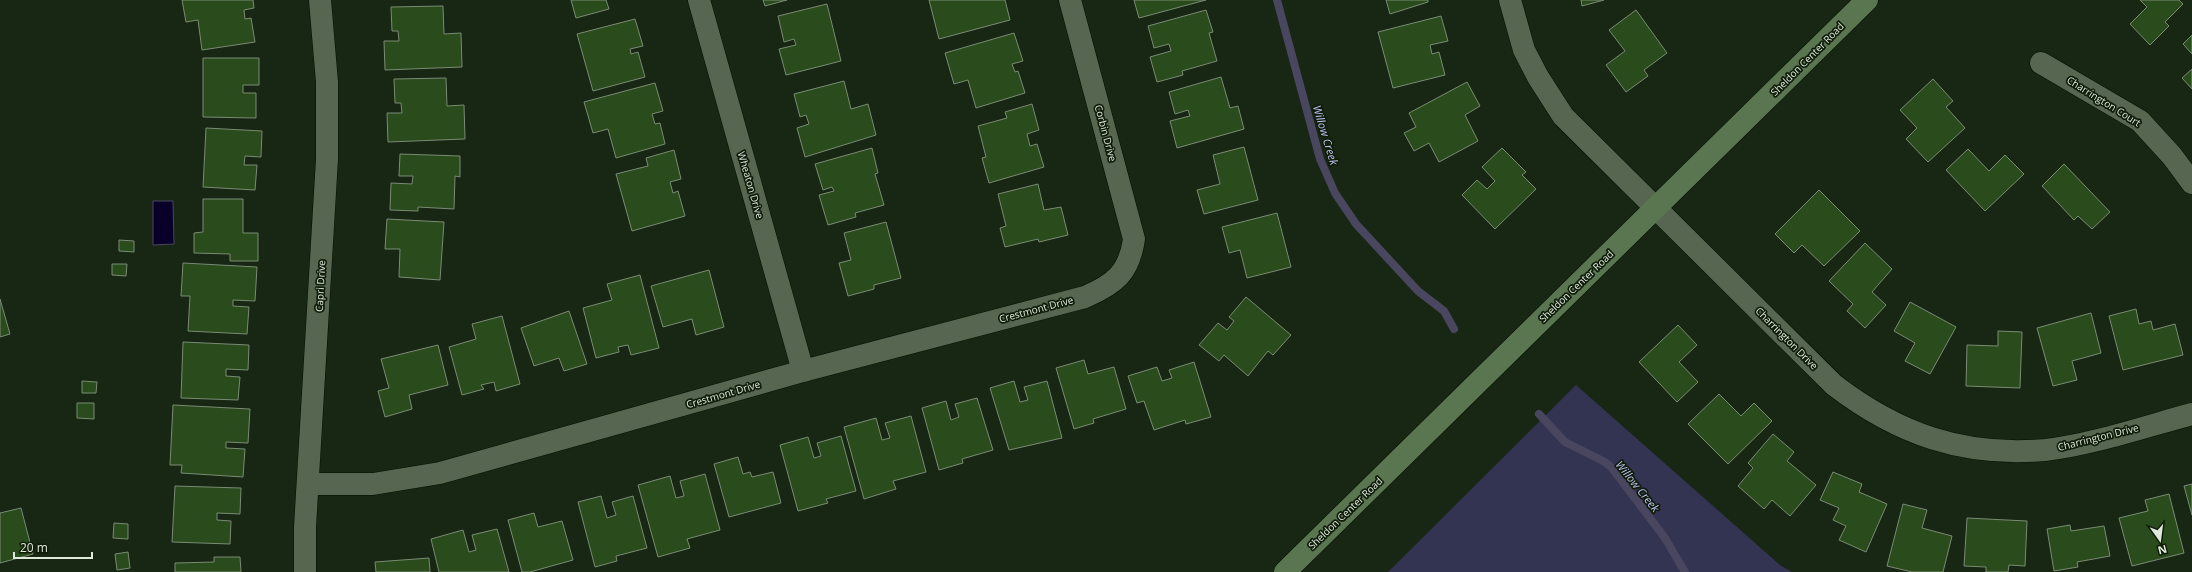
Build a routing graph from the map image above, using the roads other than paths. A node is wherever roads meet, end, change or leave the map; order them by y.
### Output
1 (320, 0) edge
2 (699, 0) edge
3 (1070, 0) edge
4 (1510, 0) edge
5 (1867, 0) edge
6 (2041, 63) dead end
7 (2192, 183) edge
8 (1657, 207) junction
9 (1127, 267) joint
10 (803, 371) junction
11 (2192, 414) edge
12 (308, 484) junction
13 (305, 572) edge
14 (1285, 572) edge

1 - 12 street, Capri Drive
2 - 10 street, Wheaton Drive
3 - 9 street, Corbin Drive
4 - 8 street, Charrington Drive
5 - 8 main road, Sheldon Center Road
6 - 7 street, Charrington Court
8 - 11 street, Charrington Drive
8 - 14 main road, Sheldon Center Road
9 - 10 street, Crestmont Drive
10 - 12 street, Crestmont Drive
12 - 13 street, Capri Drive

